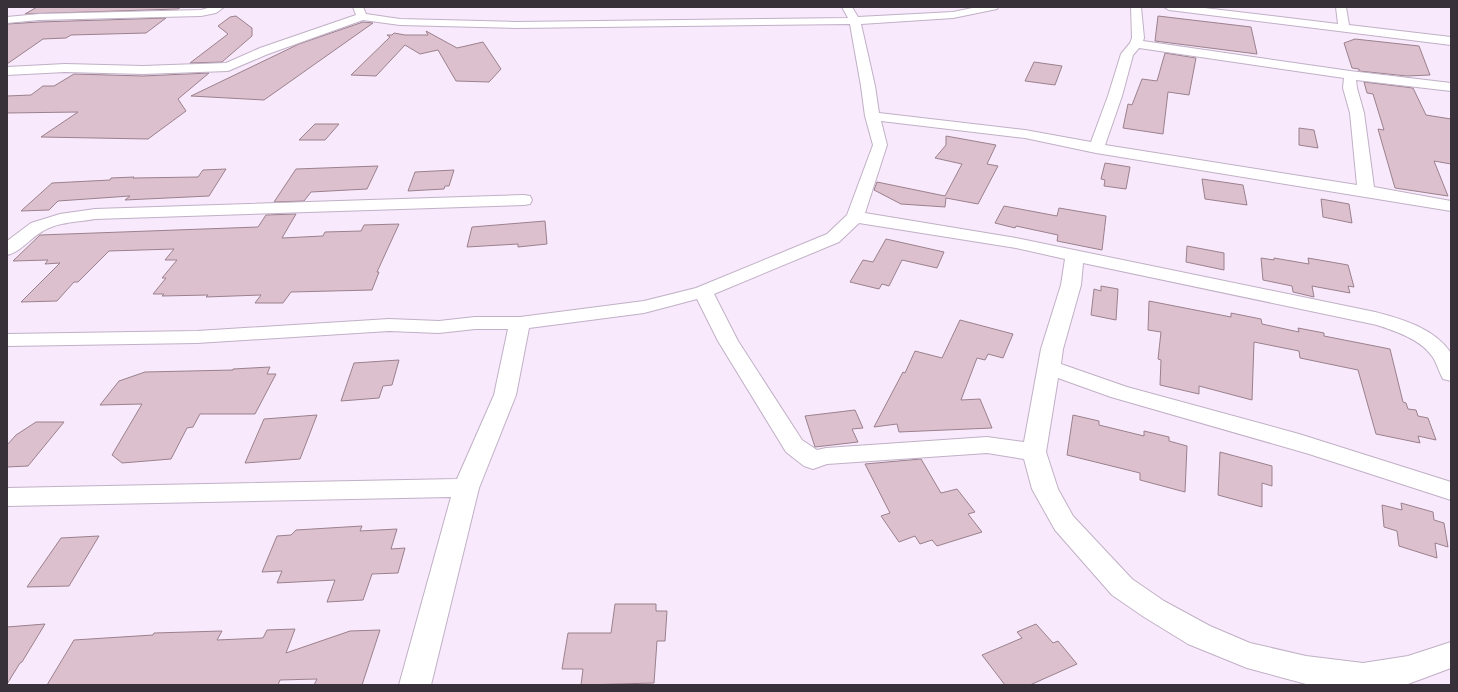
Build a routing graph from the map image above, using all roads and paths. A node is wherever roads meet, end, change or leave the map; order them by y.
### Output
1 (30, 7) edge
2 (219, 7) edge
3 (993, 7) edge
4 (1136, 7) edge
5 (1169, 7) edge
6 (1341, 7) edge
7 (360, 12) edge
8 (521, 13) dead end
9 (851, 14) edge
10 (39, 17) junction
11 (7, 20) edge
12 (516, 24) junction
13 (1344, 28) junction
14 (1451, 41) edge
15 (1136, 44) junction
16 (7, 71) edge
17 (1350, 75) junction
18 (1451, 87) edge
19 (872, 116) junction
20 (1096, 148) junction
21 (1366, 191) junction
22 (524, 200) dead end
23 (1451, 206) edge
24 (855, 217) junction
25 (7, 250) edge
26 (1075, 255) junction
27 (703, 292) junction
28 (520, 323) junction
29 (7, 340) edge
30 (1050, 367) junction
31 (1451, 374) edge
32 (1034, 452) junction
33 (466, 488) junction
34 (1451, 491) edge
35 (7, 497) edge
36 (1451, 655) edge
37 (415, 685) edge

1 - 10 street
2 - 10 street
3 - 9 street
4 - 15 street
5 - 13 street
6 - 13 street
7 - 12 street
7 - 16 street
8 - 12 street
9 - 12 street
9 - 19 street
10 - 11 street
13 - 14 street
15 - 17 street
15 - 20 street
17 - 18 street
17 - 21 street
19 - 20 street
19 - 24 street
20 - 21 street
21 - 23 street
22 - 25 street
24 - 26 street
24 - 27 street
26 - 30 street
26 - 31 street
27 - 28 street
27 - 32 street
28 - 29 street
28 - 33 street
30 - 32 street
30 - 34 street
32 - 36 street
33 - 35 street
33 - 37 street

